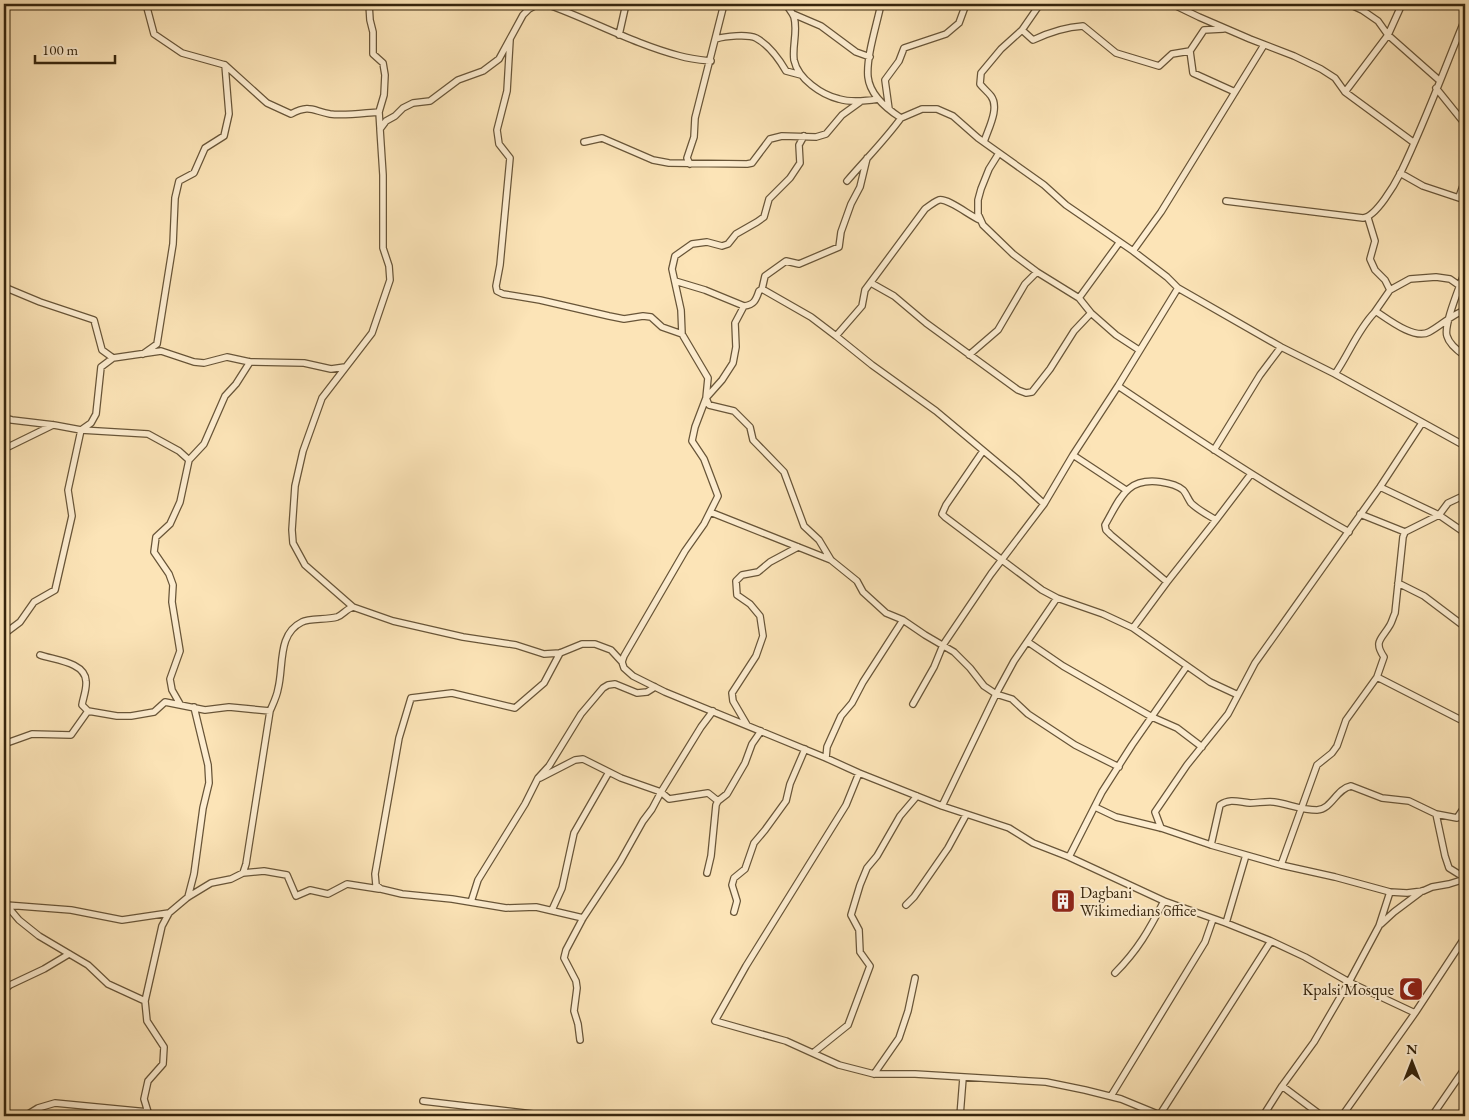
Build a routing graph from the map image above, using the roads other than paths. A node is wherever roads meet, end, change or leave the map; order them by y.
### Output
1 (146, 4) edge
2 (369, 4) edge
3 (538, 4) edge
4 (546, 4) edge
5 (626, 4) edge
6 (724, 4) edge
7 (786, 4) edge
8 (882, 4) edge
9 (965, 4) edge
10 (1040, 4) edge
11 (1173, 4) edge
12 (1349, 4) edge
13 (1402, 4) edge
14 (793, 14) junction
15 (1465, 19) edge
16 (1226, 28) junction
17 (1022, 30) junction
18 (619, 35) junction
19 (1388, 35) junction
20 (716, 39) junction
21 (510, 40) junction
22 (1264, 45) junction
23 (1190, 51) junction
24 (870, 57) junction
25 (711, 61) junction
26 (225, 65) junction
27 (801, 75) junction
28 (1440, 81) junction
29 (1436, 88) junction
30 (1235, 92) junction
31 (1345, 92) junction
32 (878, 99) junction
33 (860, 102) junction
34 (889, 109) junction
35 (379, 112) junction
36 (901, 118) junction
37 (1465, 124) edge
38 (380, 129) junction
39 (804, 136) junction
40 (584, 142) dead end
41 (984, 142) junction
42 (1413, 142) junction
43 (999, 153) junction
44 (867, 158) junction
45 (690, 164) junction
46 (1400, 173) junction
47 (1465, 180) edge
48 (847, 181) dead end
49 (1462, 199) edge
50 (1226, 201) dead end
51 (1368, 218) junction
52 (980, 220) junction
53 (1119, 243) junction
54 (1133, 250) junction
55 (1037, 272) junction
56 (1465, 272) edge
57 (675, 281) junction
58 (871, 283) junction
59 (1460, 286) junction
60 (4, 287) edge
61 (1178, 288) junction
62 (762, 289) junction
63 (1390, 290) junction
64 (1079, 298) junction
65 (744, 306) junction
66 (1465, 310) edge
67 (1091, 313) junction
68 (1374, 313) junction
69 (1449, 317) junction
70 (682, 334) junction
71 (836, 336) junction
72 (1280, 347) junction
73 (1139, 350) junction
74 (143, 354) junction
75 (969, 355) junction
76 (1465, 356) edge
77 (113, 358) junction
78 (250, 362) junction
79 (345, 367) junction
80 (1335, 374) junction
81 (1118, 386) junction
82 (706, 398) junction
83 (4, 418) edge
84 (1422, 423) junction
85 (54, 425) junction
86 (81, 430) junction
87 (1465, 446) edge
88 (4, 450) edge
89 (1214, 450) junction
90 (983, 451) junction
91 (1073, 455) junction
92 (189, 460) junction
93 (1251, 474) junction
94 (1380, 487) junction
95 (1126, 490) junction
96 (1465, 495) edge
97 (1044, 504) junction
98 (710, 512) junction
99 (1360, 514) junction
100 (1439, 515) junction
101 (1216, 520) junction
102 (1349, 532) junction
103 (1406, 532) junction
104 (1465, 533) edge
105 (798, 547) junction
106 (831, 560) junction
107 (1002, 560) junction
108 (1167, 582) junction
109 (1398, 582) junction
110 (1057, 598) junction
111 (353, 607) junction
112 (903, 620) junction
113 (1465, 627) edge
114 (1134, 628) junction
115 (4, 634) edge
116 (1028, 642) junction
117 (943, 645) junction
118 (560, 653) junction
119 (40, 655) dead end
120 (622, 662) junction
121 (1187, 666) junction
122 (1377, 677) junction
123 (655, 687) junction
124 (996, 694) junction
125 (1238, 696) junction
126 (180, 704) junction
127 (913, 704) dead end
128 (194, 707) junction
129 (88, 711) junction
130 (270, 711) junction
131 (713, 711) junction
132 (1152, 717) junction
133 (1465, 722) edge
134 (747, 726) junction
135 (761, 732) junction
136 (4, 744) edge
137 (1202, 747) junction
138 (805, 749) junction
139 (826, 758) junction
140 (1119, 767) junction
141 (609, 772) junction
142 (859, 773) junction
143 (538, 778) junction
144 (661, 792) junction
145 (917, 796) junction
146 (718, 801) junction
147 (942, 806) junction
148 (1465, 806) edge
149 (1095, 807) junction
150 (1302, 808) junction
151 (1436, 814) junction
152 (966, 815) junction
153 (1161, 828) junction
154 (1211, 845) junction
155 (1246, 855) junction
156 (1068, 857) junction
157 (1281, 865) junction
158 (243, 873) junction
159 (706, 873) dead end
160 (1465, 879) edge
161 (381, 889) junction
162 (1423, 891) junction
163 (1390, 892) junction
164 (188, 897) junction
165 (1164, 901) junction
166 (471, 902) junction
167 (4, 905) edge
168 (906, 905) dead end
169 (552, 910) junction
170 (734, 912) dead end
171 (169, 913) junction
172 (583, 918) junction
173 (1213, 919) junction
174 (1226, 923) junction
175 (1379, 926) junction
176 (1465, 937) edge
177 (1271, 942) junction
178 (69, 954) junction
179 (1115, 973) dead end
180 (915, 978) dead end
181 (1349, 982) junction
182 (4, 990) edge
183 (145, 1001) junction
184 (1415, 1013) junction
185 (580, 1040) dead end
186 (813, 1053) junction
187 (1465, 1068) edge
188 (874, 1074) junction
189 (963, 1078) junction
190 (1282, 1086) junction
191 (1111, 1096) junction
192 (423, 1101) dead end
193 (148, 1112) junction
194 (25, 1116) edge
195 (155, 1116) edge
196 (550, 1116) edge
197 (960, 1116) edge
198 (1160, 1116) edge
199 (1263, 1116) edge
200 (1322, 1116) edge
201 (1342, 1116) edge
202 (1432, 1116) edge

1 - 26 street
2 - 35 street
3 - 21 street
4 - 18 street
5 - 18 street
6 - 20 street
7 - 14 street
8 - 24 street
9 - 34 street
10 - 17 street
11 - 16 street
12 - 19 street
13 - 19 street
14 - 24 street
14 - 27 street
15 - 28 street
16 - 22 street
16 - 23 street
17 - 23 street
17 - 41 street
18 - 25 street
19 - 28 street
19 - 31 street
20 - 25 street
20 - 27 street
21 - 38 street
21 - 70 street
22 - 30 street
22 - 31 street
23 - 30 street
24 - 32 street
25 - 45 street
26 - 35 street
26 - 74 street
27 - 33 street
28 - 29 street
29 - 37 street
29 - 42 street
30 - 54 street
31 - 42 street
32 - 33 street
32 - 34 street
33 - 39 street
34 - 36 street
35 - 38 street
36 - 41 street
36 - 44 street
38 - 79 street
39 - 45 street
39 - 57 street
40 - 45 street
41 - 43 street
42 - 46 street
43 - 52 street
43 - 53 street
44 - 48 street
44 - 62 street
46 - 49 street
46 - 51 street
47 - 49 street
50 - 51 street
51 - 63 street
52 - 55 street
52 - 58 street
53 - 54 street
53 - 64 street
54 - 61 street
55 - 64 street
55 - 75 street
56 - 59 street
57 - 65 street
57 - 70 street
58 - 71 street
58 - 75 street
59 - 63 street
59 - 69 street
60 - 77 street
61 - 72 street
61 - 73 street
62 - 65 street
62 - 71 street
63 - 68 street
64 - 67 street
65 - 82 street
66 - 69 street
67 - 73 street
67 - 75 street
68 - 69 street
68 - 80 street
69 - 76 street
70 - 82 street
71 - 90 street
72 - 80 street
72 - 89 street
73 - 81 street
74 - 77 street
74 - 78 street
77 - 86 street
78 - 79 street
78 - 92 street
79 - 111 street
80 - 84 street
81 - 89 street
81 - 91 street
82 - 98 street
82 - 106 street
83 - 85 street
84 - 87 street
84 - 94 street
85 - 86 street
85 - 88 street
86 - 92 street
86 - 115 street
89 - 93 street
90 - 97 street
90 - 107 street
91 - 95 street
91 - 97 street
92 - 126 street
93 - 101 street
93 - 102 street
94 - 99 street
94 - 100 street
95 - 101 street
95 - 108 street
96 - 100 street
97 - 107 street
98 - 105 street
98 - 120 street
99 - 102 street
99 - 103 street
100 - 103 street
100 - 104 street
101 - 108 street
102 - 125 street
103 - 109 street
105 - 106 street
105 - 134 street
106 - 112 street
107 - 110 street
107 - 117 street
108 - 114 street
109 - 113 street
109 - 122 street
110 - 114 street
110 - 116 street
111 - 118 street
111 - 130 street
112 - 117 street
112 - 139 street
114 - 121 street
116 - 124 street
116 - 132 street
117 - 124 street
117 - 127 street
118 - 120 street
118 - 161 street
119 - 129 street
120 - 123 street
121 - 125 street
121 - 132 street
122 - 133 street
122 - 150 street
123 - 131 street
123 - 143 street
124 - 140 street
124 - 147 street
125 - 137 street
126 - 128 street
126 - 129 street
128 - 130 street
128 - 164 street
129 - 136 street
130 - 158 street
131 - 134 street
131 - 144 street
132 - 137 street
132 - 140 street
134 - 135 street
135 - 138 street
135 - 146 street
137 - 153 street
138 - 139 street
138 - 170 street
139 - 142 street
140 - 149 street
141 - 143 street
141 - 144 street
141 - 169 street
142 - 145 street
142 - 186 street
143 - 166 street
144 - 146 street
144 - 172 street
145 - 147 street
145 - 186 street
146 - 159 street
147 - 152 street
148 - 151 street
149 - 153 street
149 - 156 street
150 - 151 street
150 - 154 street
150 - 157 street
151 - 160 street
152 - 156 street
152 - 168 street
153 - 154 street
154 - 155 street
155 - 157 street
155 - 174 street
156 - 165 street
157 - 163 street
158 - 161 street
158 - 164 street
160 - 162 street
161 - 166 street
162 - 163 street
162 - 175 street
163 - 175 street
164 - 171 street
165 - 173 street
165 - 179 street
166 - 169 street
167 - 171 street
167 - 178 street
169 - 172 street
171 - 183 street
172 - 185 street
173 - 174 street
173 - 191 street
174 - 177 street
175 - 181 street
176 - 184 street
177 - 181 street
177 - 198 street
178 - 182 street
178 - 183 street
180 - 188 street
181 - 184 street
181 - 190 street
183 - 193 street
184 - 201 street
186 - 188 street
187 - 202 street
188 - 189 street
189 - 191 street
189 - 197 street
190 - 199 street
190 - 200 street
191 - 198 street
192 - 196 street
193 - 194 street
193 - 195 street

